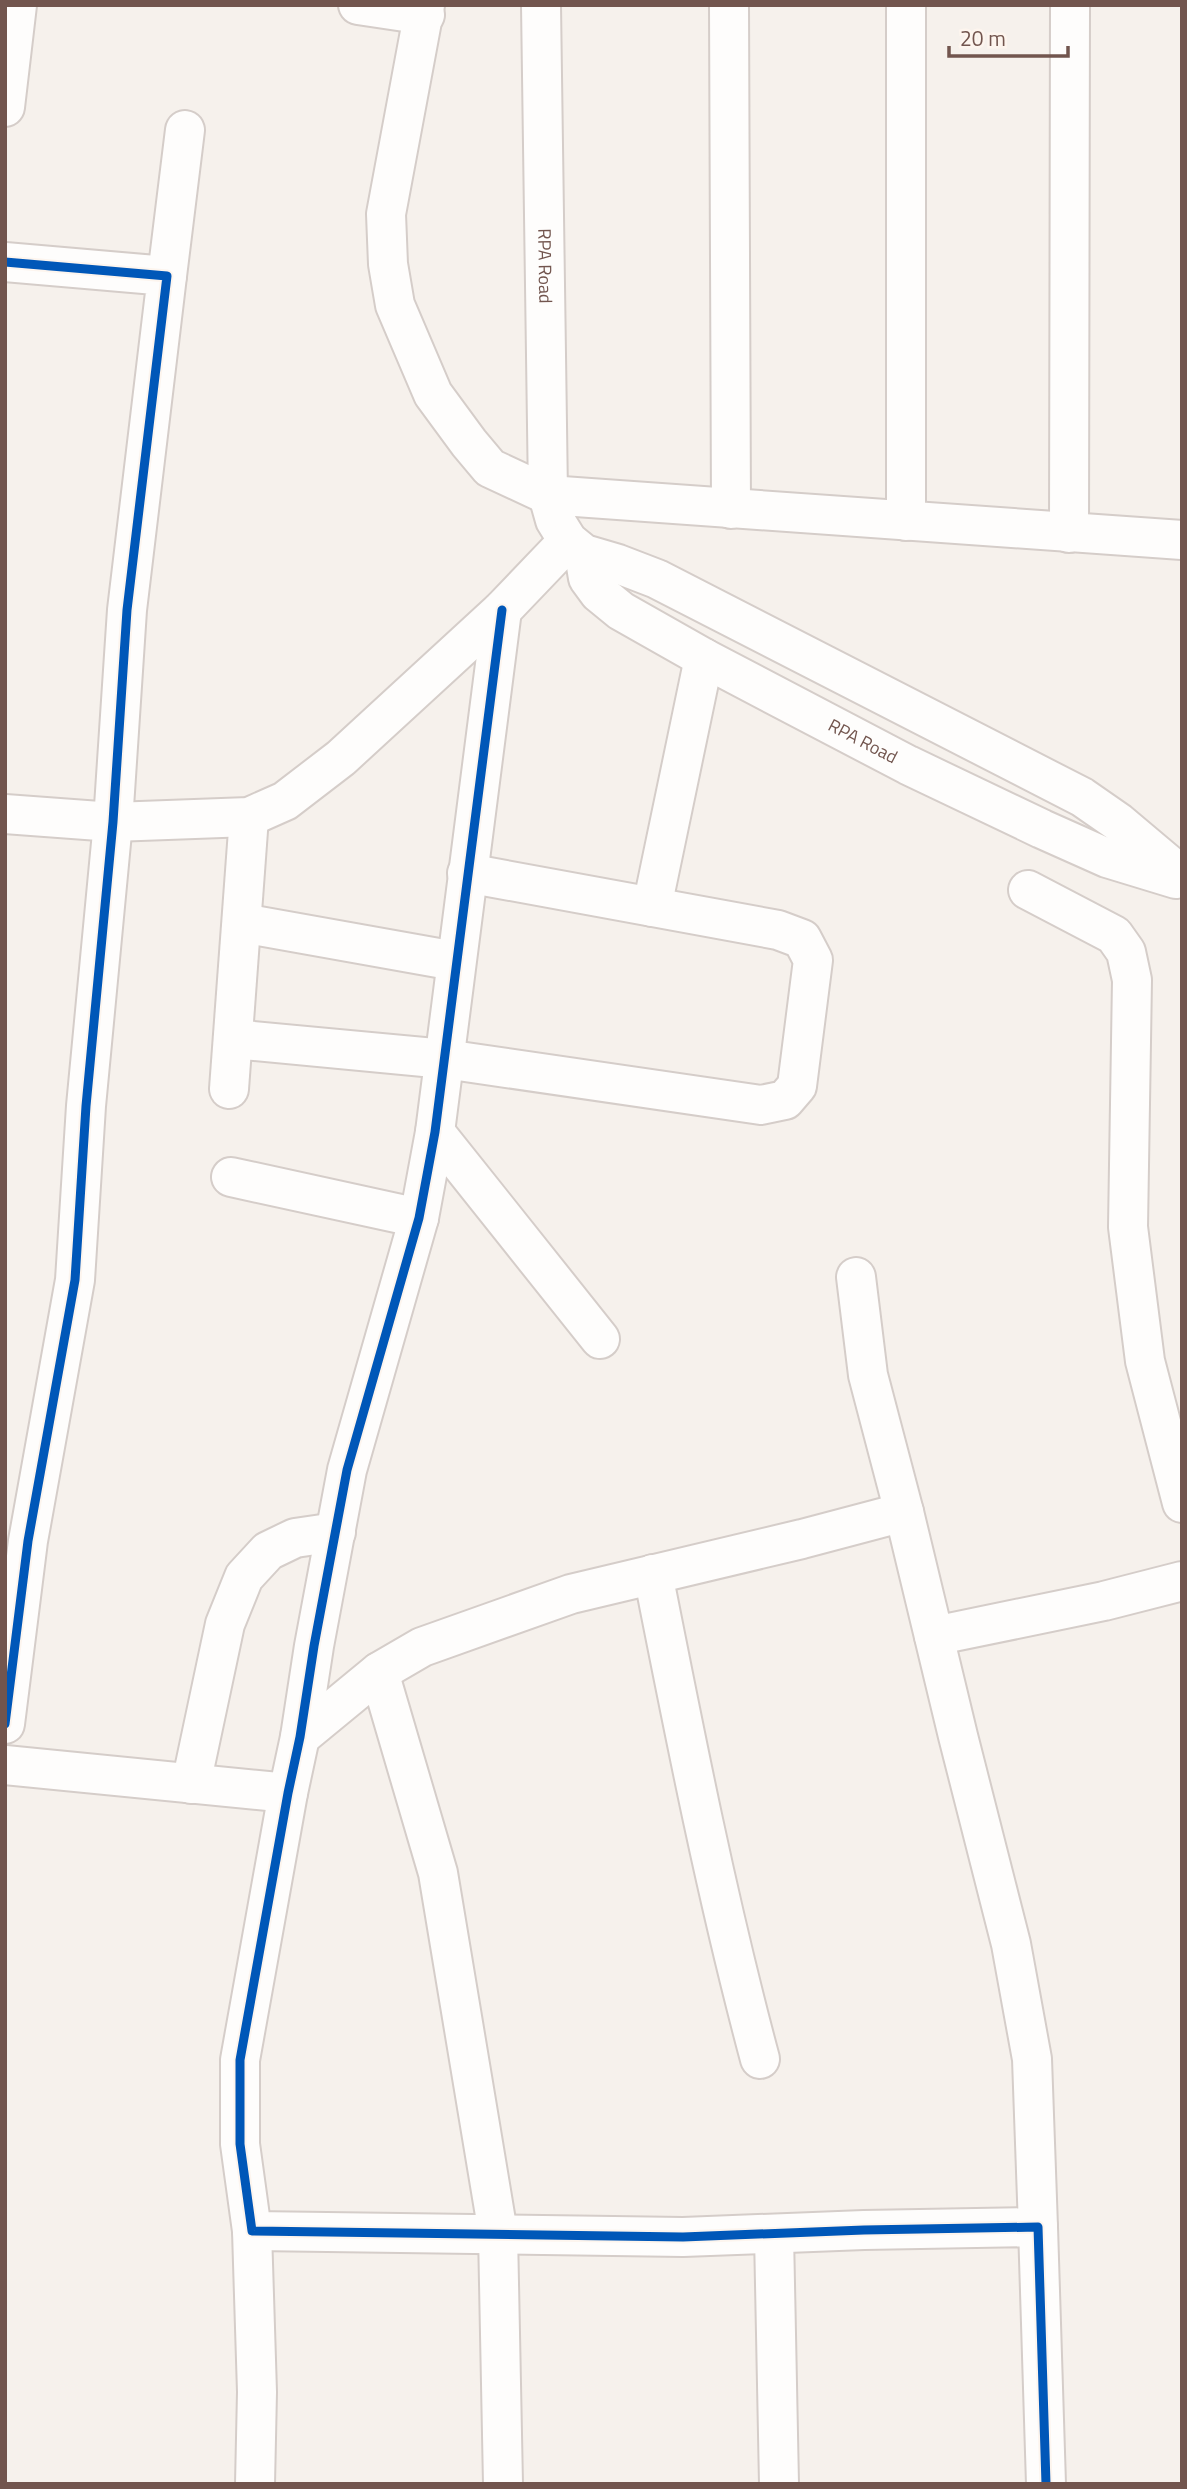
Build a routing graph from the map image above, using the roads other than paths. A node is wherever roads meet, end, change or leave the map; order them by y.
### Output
1 (358, 5) edge
2 (541, 5) edge
3 (729, 5) edge
4 (906, 5) edge
5 (1070, 5) edge
6 (425, 10) edge
7 (12, 29) edge
8 (5, 107) edge
9 (186, 130) dead end
10 (5, 262) edge
11 (167, 276) junction
12 (548, 495) junction
13 (731, 509) junction
14 (906, 521) junction
15 (1069, 533) junction
16 (1182, 540) edge
17 (576, 547) junction
18 (502, 610) junction
19 (704, 658) junction
20 (5, 814) edge
21 (249, 817) junction
22 (113, 822) junction
23 (467, 873) junction
24 (1182, 878) edge
25 (1028, 890) dead end
26 (652, 907) junction
27 (242, 923) junction
28 (456, 961) junction
29 (233, 1039) junction
30 (444, 1059) junction
31 (229, 1090) dead end
32 (435, 1132) junction
33 (231, 1177) dead end
34 (419, 1218) junction
35 (856, 1277) dead end
36 (600, 1339) dead end
37 (1182, 1503) edge
38 (904, 1512) junction
39 (336, 1532) junction
40 (653, 1574) junction
41 (1182, 1581) edge
42 (934, 1636) junction
43 (379, 1672) junction
44 (5, 1724) edge
45 (300, 1737) junction
46 (5, 1765) edge
47 (191, 1784) junction
48 (288, 1793) junction
49 (761, 2059) dead end
50 (1038, 2228) junction
51 (252, 2231) junction
52 (498, 2233) junction
53 (774, 2234) junction
54 (256, 2483) edge
55 (262, 2484) edge
56 (503, 2484) edge
57 (779, 2484) edge
58 (1045, 2484) edge

1 - 6 street
2 - 12 street, RPA Road
3 - 13 street
4 - 14 street
5 - 15 street
6 - 12 street
7 - 8 street
9 - 11 street
10 - 11 street
11 - 22 street
12 - 13 street
12 - 17 street, RPA Road
13 - 14 street
14 - 15 street
15 - 16 street
17 - 18 street
17 - 19 street, RPA Road
17 - 24 street, RPA Road
18 - 21 street
18 - 23 street
19 - 24 street, RPA Road
19 - 26 street
20 - 22 street
21 - 22 street
21 - 27 street
22 - 44 street
23 - 26 street
23 - 28 street
25 - 37 street
26 - 30 street
27 - 28 street
27 - 29 street
28 - 30 street
29 - 30 street
29 - 31 street
30 - 32 street
32 - 34 street
32 - 36 street
33 - 34 street
34 - 39 street
35 - 38 street
38 - 40 street
38 - 42 street
39 - 45 street
39 - 47 street
40 - 43 street
40 - 49 street
41 - 42 street
42 - 50 street
43 - 45 street
43 - 52 street
45 - 48 street
46 - 47 street
47 - 48 street
48 - 51 street
50 - 53 street
50 - 58 street
51 - 52 street
51 - 54 street
52 - 53 street
52 - 56 street
53 - 57 street
54 - 55 street

